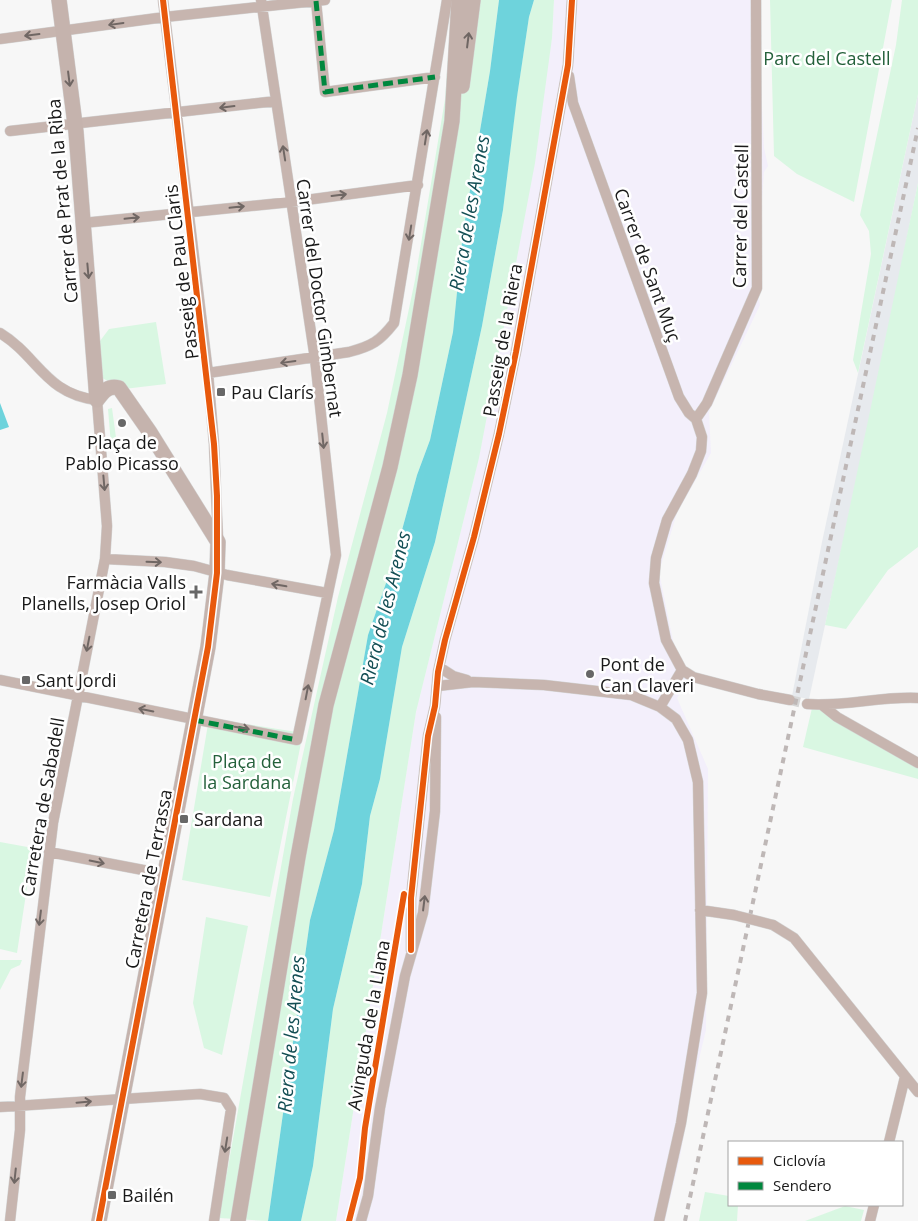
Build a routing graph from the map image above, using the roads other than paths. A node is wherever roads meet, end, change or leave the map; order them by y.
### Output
1 (60, 0) edge
2 (163, 0) edge
3 (320, 0) edge
4 (447, 0) edge
5 (459, 0) edge
6 (473, 0) edge
7 (572, 0) edge
8 (756, 0) edge
9 (261, 3) edge
10 (164, 17) junction
11 (63, 31) junction
12 (0, 39) edge
13 (568, 65) junction
14 (435, 77) junction
15 (276, 101) junction
16 (176, 113) junction
17 (578, 118) junction
18 (452, 121) junction
19 (74, 124) junction
20 (555, 127) junction
21 (10, 131) dead end
22 (418, 185) junction
23 (291, 202) junction
24 (188, 213) junction
25 (83, 223) junction
26 (0, 333) edge
27 (315, 358) junction
28 (208, 373) junction
29 (97, 400) junction
30 (696, 418) junction
31 (218, 542) junction
32 (106, 559) junction
33 (217, 573) junction
34 (327, 593) junction
35 (440, 667) junction
36 (682, 670) junction
37 (0, 680) edge
38 (473, 682) junction
39 (438, 683) junction
40 (78, 697) junction
41 (918, 698) edge
42 (790, 700) tunnel mouth
43 (807, 704) tunnel mouth
44 (822, 705) junction
45 (660, 707) junction
46 (194, 720) junction
47 (918, 762) edge
48 (49, 852) junction
49 (164, 874) junction
50 (700, 910) junction
51 (905, 1077) junction
52 (918, 1092) edge
53 (123, 1099) junction
54 (20, 1106) junction
55 (0, 1107) edge
56 (888, 1141) edge
57 (874, 1206) edge
58 (10, 1221) edge
59 (99, 1221) edge
60 (214, 1221) edge
61 (238, 1221) edge
62 (361, 1221) edge
63 (659, 1221) edge
64 (870, 1221) edge

1 - 11 main road, Carrer de Prat de la Riba
2 - 10 street, Passeig de Pau Claris
3 - 9 street
3 - 14 street
4 - 14 street
5 - 18 main road
18 -> 6 main road
7 - 13 street, Passeig de la Riera
8 - 30 street, Carrer del Castell
9 - 10 street
9 - 15 street, Carrer del Doctor Gimbernat
10 -> 11 street
10 - 16 street, Passeig de Pau Claris
11 -> 12 street
11 -> 19 main road, Carrer de Prat de la Riba
13 - 17 street, Carrer de Sant Muç
13 - 20 street, Passeig de la Riera
22 -> 14 street
15 -> 16 street
23 -> 15 street, Carrer del Doctor Gimbernat
16 - 19 street
16 - 24 street, Passeig de Pau Claris
17 - 20 street
17 - 30 street, Carrer de Sant Muç
18 - 61 main road
19 - 21 street
19 - 25 main road, Carrer de Prat de la Riba
20 - 35 street, Passeig de la Riera
23 -> 22 street
22 -> 27 street
24 -> 23 street
23 - 27 street, Carrer del Doctor Gimbernat
25 -> 24 street
24 - 28 street, Passeig de Pau Claris
25 -> 29 main road, Carrer de Prat de la Riba
26 - 29 street
27 -> 28 street
27 -> 34 street, Carrer del Doctor Gimbernat
28 - 31 street, Passeig de Pau Claris
29 - 31 main road
29 -> 32 street, Carretera de Sabadell
30 - 36 street
31 - 33 main road, Carretera de Terrassa
32 -> 33 street
32 -> 40 street, Carretera de Sabadell
34 -> 33 street
33 - 46 main road, Carretera de Terrassa
46 -> 34 street
35 - 38 street
35 - 39 street, Passeig de la Riera
36 - 42 street
36 - 45 street
37 - 40 street
38 - 39 street
38 - 45 street
39 - 62 street, Avinguda de la Llana
46 -> 40 street
40 - 48 street, Carretera de Sabadell
41 - 44 street
43 - 44 street
44 - 47 street
45 - 50 street
46 - 49 main road, Carretera de Terrassa
48 -> 49 street
48 -> 54 street, Carretera de Sabadell
49 - 53 main road, Carretera de Terrassa
50 - 51 street, bridge
50 - 63 street
51 - 52 street
51 - 56 street
54 -> 53 street
53 - 59 main road, Carretera de Terrassa
53 -> 60 street
54 - 55 street
54 -> 58 street, Carretera de Sabadell
57 - 64 street

